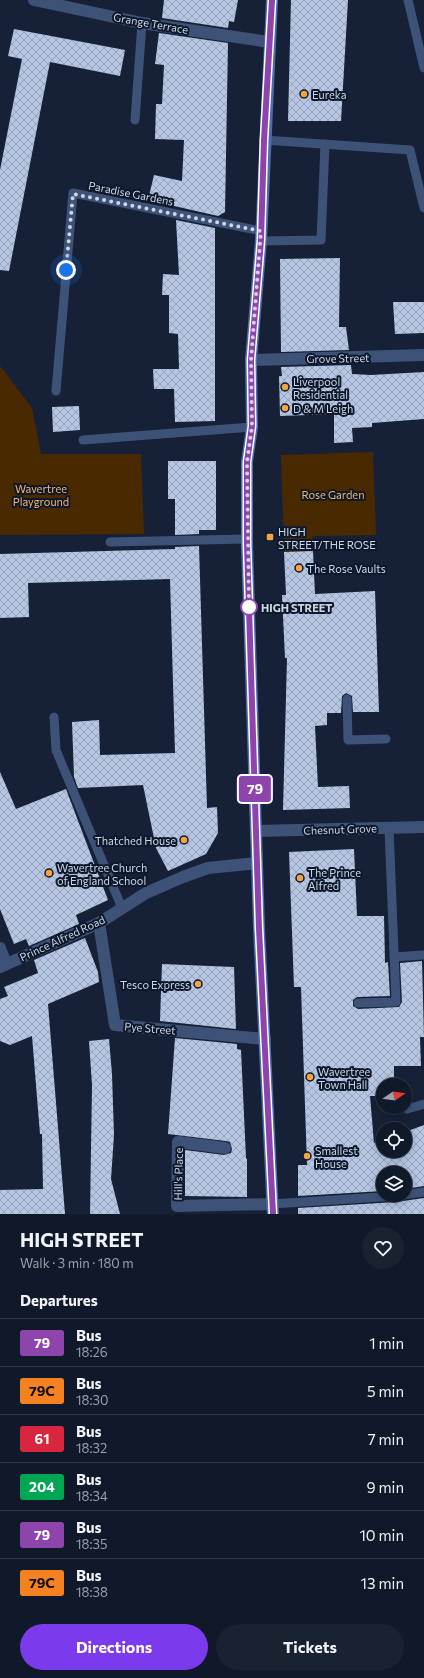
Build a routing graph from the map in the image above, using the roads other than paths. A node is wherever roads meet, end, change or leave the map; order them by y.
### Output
1 (34, 0) edge
2 (272, 0) edge
3 (408, 0) edge
4 (142, 23) junction
5 (269, 42) junction
6 (424, 68) edge
7 (135, 120) dead end
8 (264, 140) junction
9 (325, 144) junction
10 (424, 208) edge
11 (261, 236) junction
12 (424, 355) edge
13 (251, 360) junction
14 (56, 391) dead end
15 (252, 426) junction
16 (83, 440) dead end
17 (247, 539) junction
18 (110, 542) dead end
19 (347, 699) dead end
20 (54, 717) dead end
21 (386, 739) dead end
22 (424, 827) edge
23 (390, 828) junction
24 (256, 831) junction
25 (257, 863) junction
26 (122, 908) junction
27 (99, 923) junction
28 (0, 948) edge
29 (422, 955) dead end
30 (394, 957) junction
31 (3, 965) edge
32 (358, 1003) dead end
33 (265, 1038) junction
34 (424, 1104) edge
35 (412, 1108) edge
36 (225, 1148) dead end
37 (424, 1192) edge
38 (272, 1209) edge

1 - 4 street, Grange Terrace
2 - 5 main road
3 - 6 lane
4 - 5 street, Grange Terrace
4 - 7 lane
5 - 8 main road
8 - 9 lane
8 - 11 main road
9 - 10 lane
9 - 11 lane
11 - 13 main road
11 - 14 lane, Paradise Gardens
12 - 13 street, Grove Street
13 - 15 main road
15 - 16 lane
15 - 17 main road
17 - 18 lane
17 - 24 main road
19 - 21 lane
20 - 26 lane
22 - 23 street, Chesnut Grove
23 - 24 street, Chesnut Grove
23 - 30 lane
24 - 25 main road
25 - 26 street, Prince Alfred Road
25 - 33 main road
26 - 27 street, Prince Alfred Road
27 - 31 street, Prince Alfred Road
27 - 33 street, Pye Street
28 - 31 street
29 - 30 lane
30 - 32 lane
33 - 38 main road
34 - 35 lane
36 - 38 street, Hill's Place
37 - 38 lane

